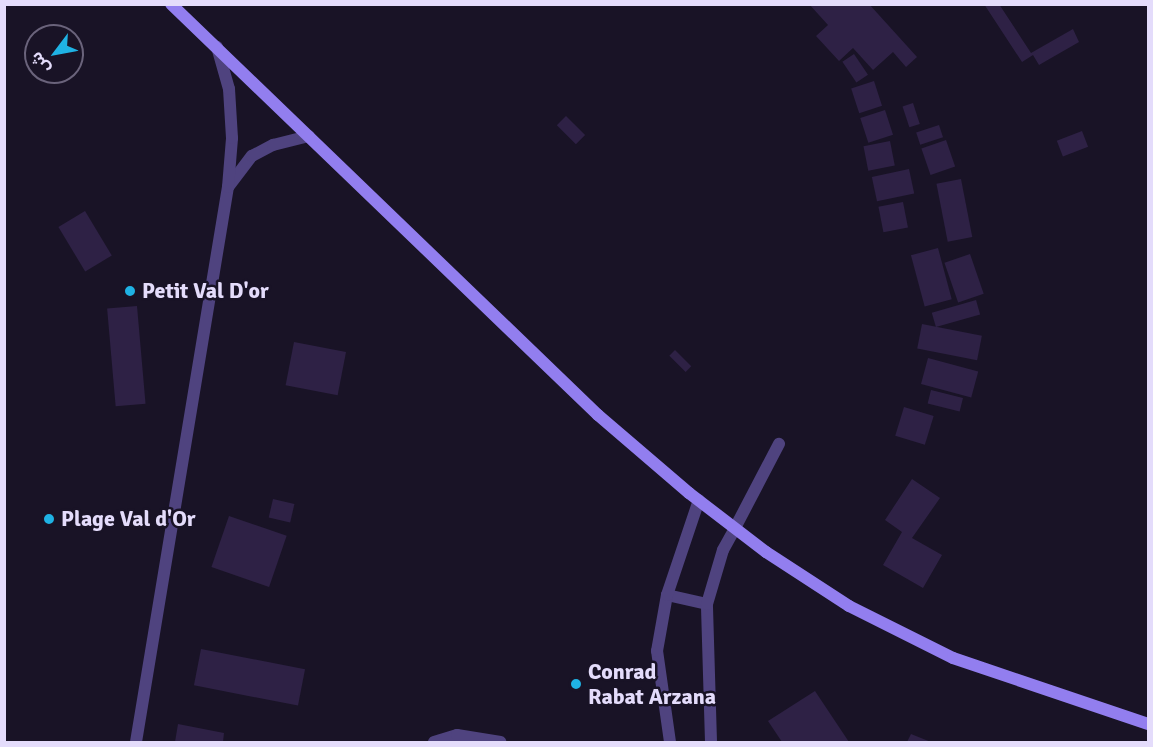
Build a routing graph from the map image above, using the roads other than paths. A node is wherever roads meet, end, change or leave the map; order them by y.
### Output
1 (171, 4) edge
2 (217, 47) junction
3 (309, 136) junction
4 (228, 187) junction
5 (779, 444) dead end
6 (699, 500) junction
7 (735, 528) junction
8 (667, 595) junction
9 (707, 604) junction
10 (1149, 724) edge
11 (479, 741) edge
12 (136, 742) edge
13 (434, 742) edge
14 (500, 742) edge
15 (670, 742) edge
16 (711, 742) edge

1 - 2 main road
2 - 3 main road
2 - 4 street
3 - 4 street
3 - 6 main road
4 - 12 street
5 - 7 street
6 - 7 main road
6 - 8 street
7 - 9 street
7 - 10 main road
8 - 9 street
8 - 15 street
9 - 16 street
11 - 13 street
11 - 14 street

